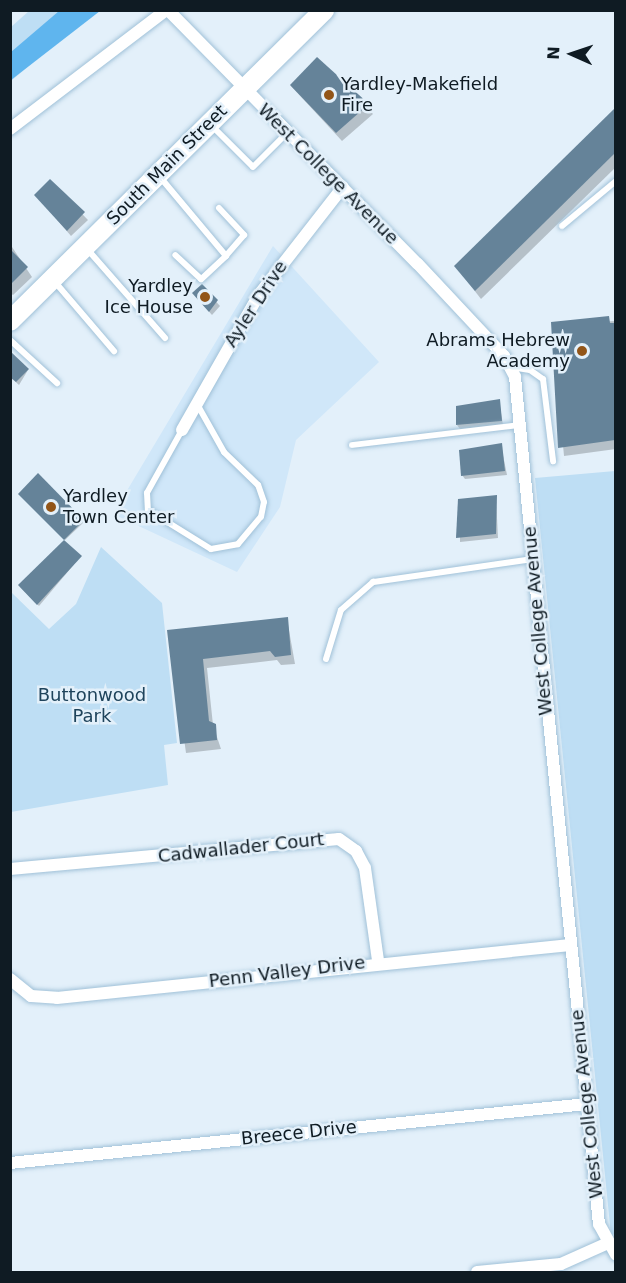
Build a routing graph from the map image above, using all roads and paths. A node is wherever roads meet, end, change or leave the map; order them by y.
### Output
1 (167, 10) edge
2 (324, 10) edge
3 (243, 89) junction
4 (209, 123) junction
5 (10, 129) edge
6 (289, 131) junction
7 (157, 175) junction
8 (615, 181) edge
9 (343, 187) junction
10 (219, 208) dead end
11 (562, 226) dead end
12 (86, 247) junction
13 (175, 255) dead end
14 (226, 256) junction
15 (52, 279) junction
16 (10, 321) edge
17 (165, 338) dead end
18 (10, 340) edge
19 (114, 351) dead end
20 (511, 367) junction
21 (57, 383) dead end
22 (196, 403) junction
23 (520, 425) junction
24 (182, 430) joint
25 (352, 445) dead end
26 (553, 461) dead end
27 (532, 559) junction
28 (326, 659) dead end
29 (10, 869) edge
30 (570, 945) junction
31 (378, 961) junction
32 (10, 980) edge
33 (587, 1104) junction
34 (10, 1163) edge
35 (606, 1244) junction
36 (615, 1256) edge
37 (561, 1268) edge
38 (477, 1272) edge

1 - 3 street, West College Avenue
1 - 5 street
2 - 3 main road, South Main Street
3 - 4 main road, South Main Street
3 - 6 street, West College Avenue
4 - 6 lane
4 - 7 main road, South Main Street
6 - 9 street, West College Avenue
7 - 12 main road, South Main Street
7 - 14 lane
8 - 11 lane
9 - 20 street, West College Avenue
9 - 22 street, Ayler Drive
10 - 14 lane
12 - 15 main road, South Main Street
12 - 17 lane
13 - 14 lane
15 - 16 main road, South Main Street
15 - 19 lane
18 - 21 lane
20 - 23 street, West College Avenue
20 - 26 lane
22 - 24 street, Ayler Drive
22 - 24 lane
23 - 25 lane
23 - 27 street, West College Avenue
27 - 28 lane
27 - 30 street, West College Avenue
29 - 31 street, Cadwallader Court
30 - 31 street, Penn Valley Drive
30 - 33 street, West College Avenue
31 - 32 street, Penn Valley Drive
33 - 34 street, Breece Drive
33 - 35 street, West College Avenue
35 - 36 street, West College Avenue
35 - 37 street
37 - 38 street

